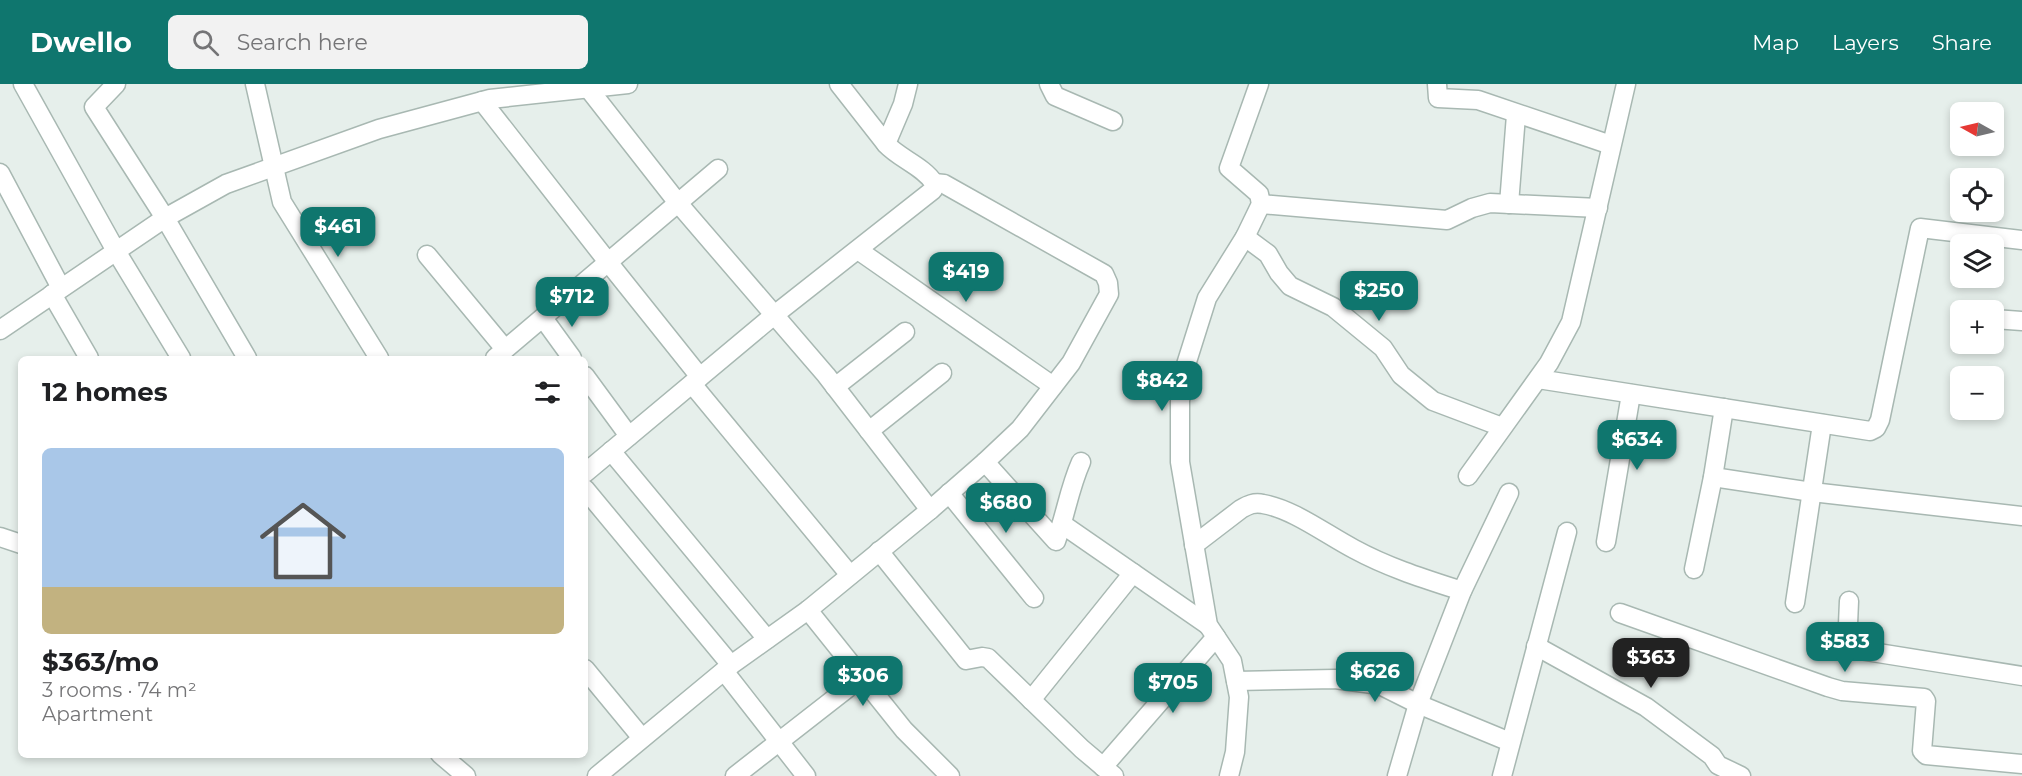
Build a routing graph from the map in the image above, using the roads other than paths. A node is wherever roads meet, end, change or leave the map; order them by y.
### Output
1 (23, 84) edge
2 (116, 84) edge
3 (255, 84) edge
4 (628, 84) edge
5 (839, 84) edge
6 (908, 84) edge
7 (1049, 84) edge
8 (1259, 84) edge
9 (1437, 84) edge
10 (1626, 84) edge
11 (588, 88) junction
12 (482, 101) junction
13 (1516, 115) junction
14 (1113, 121) dead end
15 (886, 144) junction
16 (1611, 145) junction
17 (274, 167) junction
18 (718, 169) dead end
19 (0, 173) edge
20 (934, 183) junction
21 (678, 203) junction
22 (1261, 204) junction
23 (1509, 204) junction
24 (1598, 208) junction
25 (165, 218) junction
26 (1245, 237) junction
27 (2022, 240) edge
28 (116, 250) junction
29 (858, 250) junction
30 (427, 255) dead end
31 (608, 262) junction
32 (57, 291) junction
33 (773, 316) junction
34 (543, 318) junction
35 (2004, 320) edge
36 (2022, 321) edge
37 (0, 330) edge
38 (905, 332) dead end
39 (500, 354) edge
40 (88, 356) edge
41 (180, 356) edge
42 (246, 356) edge
43 (378, 356) edge
44 (571, 356) edge
45 (942, 373) dead end
46 (1538, 379) junction
47 (588, 380) edge
48 (696, 380) junction
49 (1053, 386) junction
50 (835, 387) junction
51 (1632, 394) junction
52 (1724, 408) junction
53 (1822, 424) junction
54 (1502, 428) junction
55 (869, 431) junction
56 (629, 436) junction
57 (611, 451) junction
58 (985, 462) junction
59 (1081, 462) dead end
60 (588, 470) edge
61 (1468, 476) dead end
62 (1713, 477) junction
63 (1812, 492) junction
64 (588, 493) edge
65 (949, 493) junction
66 (1509, 493) dead end
67 (930, 510) junction
68 (2022, 516) edge
69 (1062, 524) junction
70 (1567, 532) dead end
71 (0, 537) edge
72 (1606, 542) dead end
73 (18, 543) edge
74 (1194, 545) junction
75 (879, 551) junction
76 (1694, 569) dead end
77 (1134, 573) junction
78 (850, 575) junction
79 (1462, 591) junction
80 (1034, 598) dead end
81 (1849, 601) dead end
82 (1795, 603) dead end
83 (808, 610) junction
84 (1620, 613) dead end
85 (1212, 631) junction
86 (767, 639) junction
87 (1536, 646) junction
88 (728, 668) junction
89 (588, 673) edge
90 (2022, 676) edge
91 (862, 677) junction
92 (1236, 681) junction
93 (1031, 700) junction
94 (1418, 704) junction
95 (642, 738) junction
96 (779, 741) junction
97 (1510, 742) junction
98 (445, 758) edge
99 (2022, 764) edge
100 (1109, 771) edge
101 (609, 772) edge
102 (466, 776) edge
103 (735, 776) edge
104 (806, 776) edge
105 (951, 776) edge
106 (1229, 776) edge
107 (1397, 776) edge
108 (1502, 776) edge
109 (1741, 776) edge

1 - 28 street
2 - 25 street
3 - 17 street
4 - 11 street
5 - 15 street
6 - 15 street
7 - 14 street
8 - 22 street
9 - 13 street
10 - 16 street
11 - 12 street
11 - 21 street
12 - 17 street
12 - 31 street
13 - 16 street
13 - 23 street
15 - 20 street
16 - 24 street
17 - 25 street
17 - 43 street
18 - 21 street
19 - 32 street
20 - 29 street
20 - 49 street
21 - 31 street
21 - 33 street
22 - 23 street
22 - 26 street
23 - 24 street
24 - 46 street
25 - 28 street
25 - 42 street
26 - 54 street
26 - 74 street
27 - 53 street
28 - 32 street
28 - 41 street
29 - 33 street
29 - 49 street
30 - 39 street
31 - 34 street
31 - 48 street
32 - 37 street
32 - 40 street
33 - 48 street
33 - 50 street
34 - 39 street
34 - 44 street
35 - 36 street
38 - 50 street
45 - 55 street
46 - 51 street
46 - 54 street
47 - 56 street
48 - 56 street
48 - 78 street
49 - 58 street
50 - 55 street
51 - 52 street
51 - 72 street
52 - 53 street
52 - 62 street
53 - 63 street
54 - 61 street
55 - 67 street
56 - 57 street
57 - 60 street
57 - 86 street
58 - 65 street
58 - 69 street
59 - 69 street
62 - 63 street
62 - 76 street
63 - 68 street
63 - 82 street
64 - 88 street
65 - 67 street
65 - 80 street
66 - 79 street
67 - 75 street
69 - 77 street
70 - 87 street
71 - 73 street
74 - 79 street
74 - 85 street
75 - 78 street
75 - 93 street
77 - 85 street
77 - 93 street
78 - 83 street
79 - 94 street
81 - 90 street
83 - 86 street
83 - 91 street
84 - 99 street
85 - 92 street
85 - 100 street
86 - 88 street
87 - 97 street
87 - 109 street
88 - 95 street
88 - 96 street
89 - 95 street
91 - 96 street
91 - 105 street
92 - 94 street
92 - 106 street
93 - 100 street
94 - 97 street
94 - 107 street
95 - 101 street
96 - 103 street
96 - 104 street
97 - 108 street
98 - 102 street

